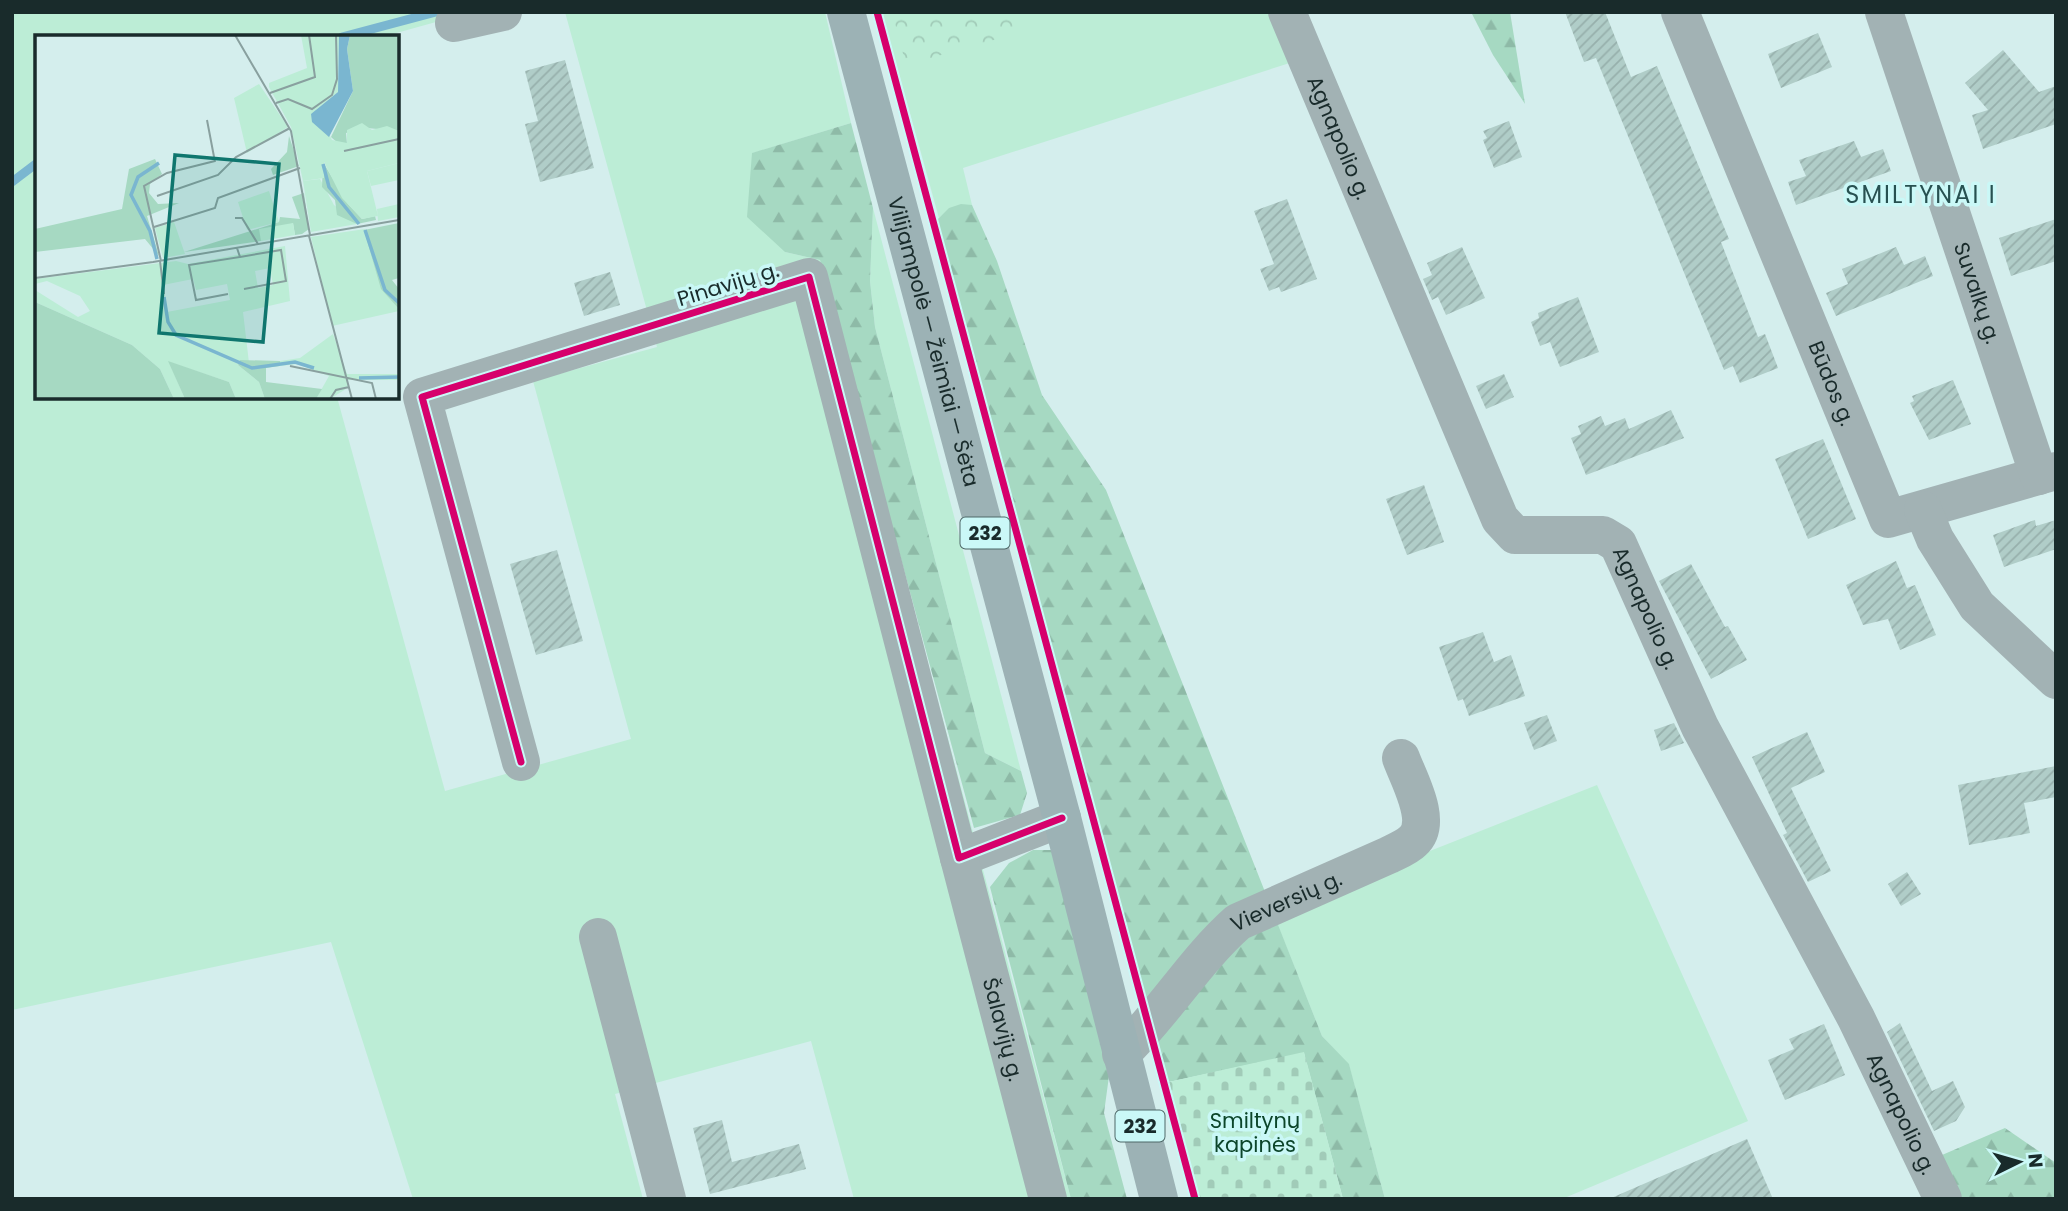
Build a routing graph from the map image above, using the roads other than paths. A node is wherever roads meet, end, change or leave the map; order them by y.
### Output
1 (503, 12) edge
2 (846, 12) edge
3 (1287, 12) edge
4 (1680, 12) edge
5 (1884, 12) edge
6 (454, 23) dead end
7 (2048, 474) edge
8 (1923, 510) junction
9 (2056, 680) edge
10 (1401, 758) dead end
11 (521, 762) dead end
12 (1062, 818) junction
13 (959, 858) junction
14 (598, 937) dead end
15 (1121, 1054) junction
16 (667, 1199) edge
17 (1048, 1199) edge
18 (1159, 1199) edge
19 (1943, 1199) edge

1 - 6 street
2 - 12 main road, Vilijampolė — Žeimiai — Šėta / 232
3 - 19 street, Agnapolio g.
4 - 8 street, Būdos g.
5 - 7 street, Suvalkų g.
7 - 8 street
8 - 9 street
10 - 15 street, Vieversių g.
11 - 13 street, Pinavijų g.
12 - 13 street
12 - 15 main road, Vilijampolė — Žeimiai — Šėta / 232
13 - 17 street, Šalavijų g.
14 - 16 street
15 - 18 main road, Vilijampolė — Žeimiai — Šėta / 232

